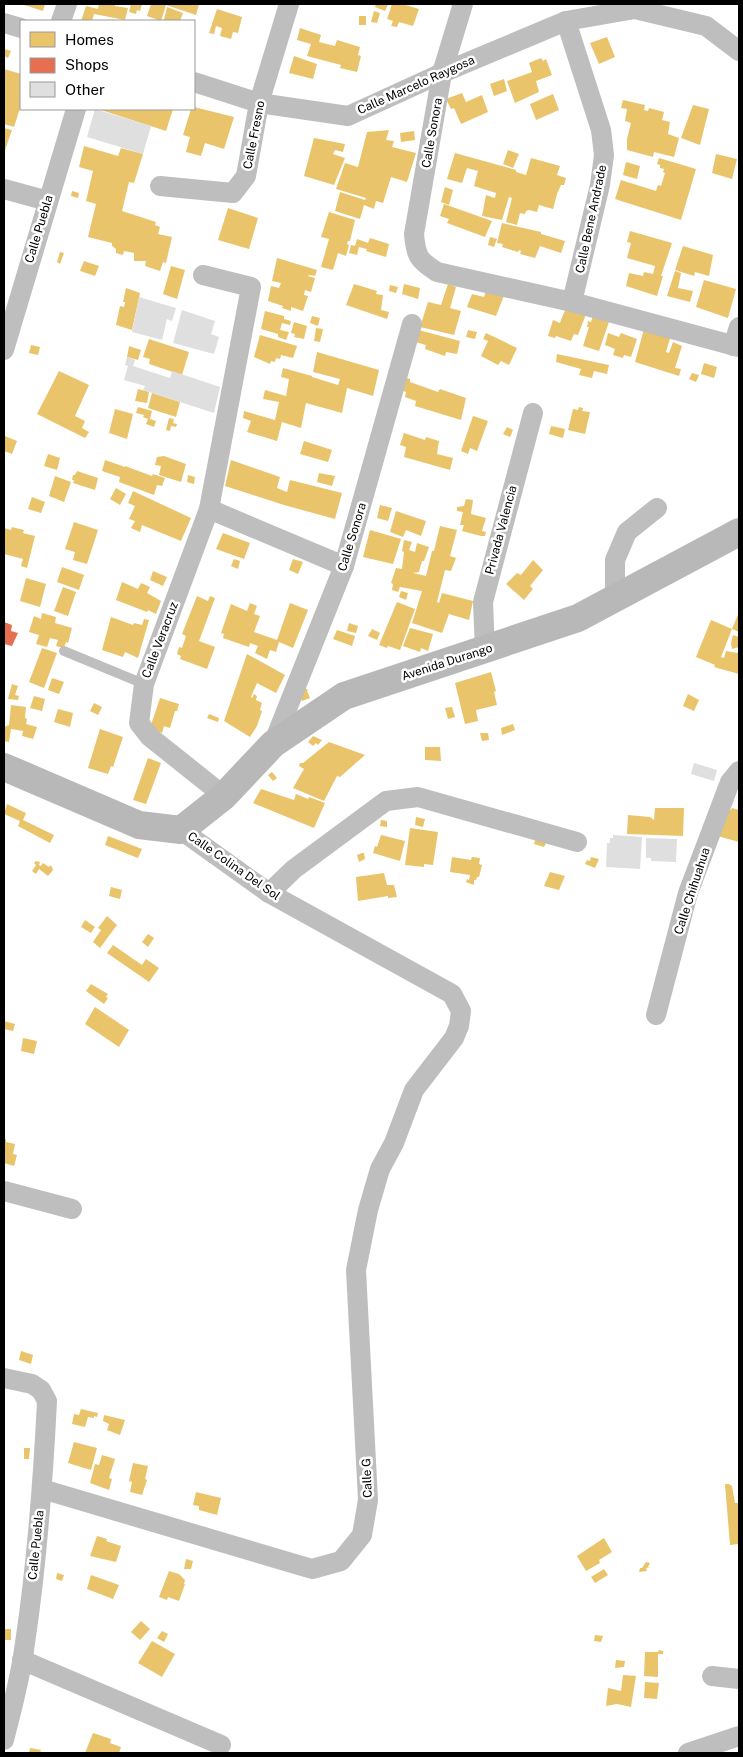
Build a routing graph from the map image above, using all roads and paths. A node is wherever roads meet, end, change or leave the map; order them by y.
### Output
1 (68, 4) edge
2 (290, 4) edge
3 (463, 4) edge
4 (636, 7) edge
5 (61, 20) edge
6 (566, 21) junction
7 (4, 23) edge
8 (20, 28) edge
9 (739, 51) edge
10 (442, 73) junction
11 (195, 82) edge
12 (259, 103) junction
13 (76, 110) edge
14 (160, 186) dead end
15 (4, 189) edge
16 (48, 201) junction
17 (203, 275) dead end
18 (572, 302) junction
19 (412, 324) dead end
20 (737, 340) edge
21 (4, 350) edge
22 (532, 413) dead end
23 (656, 508) dead end
24 (210, 509) junction
25 (739, 532) edge
26 (344, 566) junction
27 (615, 598) junction
28 (485, 650) junction
29 (64, 651) dead end
30 (144, 684) junction
31 (273, 744) junction
32 (4, 768) edge
33 (739, 771) edge
34 (224, 796) junction
35 (181, 830) junction
36 (577, 842) dead end
37 (270, 893) junction
38 (452, 994) joint
39 (656, 1015) dead end
40 (4, 1191) edge
41 (72, 1209) dead end
42 (4, 1378) edge
43 (42, 1489) junction
44 (22, 1660) junction
45 (712, 1676) dead end
46 (739, 1679) edge
47 (5, 1730) edge
48 (739, 1736) edge
49 (221, 1745) dead end
50 (688, 1753) edge

1 - 5 street
2 - 12 street, Calle Fresno
3 - 10 street, Calle Sonora
4 - 6 street, Calle Marcelo Raygosa
4 - 9 street
6 - 10 street, Calle Marcelo Raygosa
6 - 18 street, Calle Bene Andrade
7 - 8 street
10 - 12 street, Calle Marcelo Raygosa
10 - 18 street, Calle Sonora
11 - 12 street, Calle Marcelo Raygosa
12 - 14 street, Calle Fresno
13 - 16 street, Calle Puebla
15 - 16 street
16 - 21 street, Calle Puebla
17 - 24 street, Calle Veracruz
18 - 20 street
19 - 26 street, Calle Sonora
22 - 28 street, Privada Valencia
23 - 27 street
24 - 26 street
24 - 30 street, Calle Veracruz
25 - 27 main road, Avenida Durango
26 - 31 street, Calle Sonora
27 - 28 main road, Avenida Durango
28 - 31 main road, Avenida Durango
29 - 30 lane
30 - 34 street, Calle Veracruz
31 - 34 main road, Avenida Durango
32 - 35 main road, Calle Colina Del Sol
33 - 39 street, Calle Chihuahua
34 - 35 main road, Avenida Durango
35 - 37 street, Calle Colina Del Sol
36 - 37 street
37 - 38 street, Calle Colina Del Sol
38 - 43 street, Calle G
40 - 41 street
42 - 43 street, Calle Puebla
43 - 44 street, Calle Puebla
44 - 47 street, Calle Puebla
44 - 49 street
45 - 46 street
48 - 50 street

